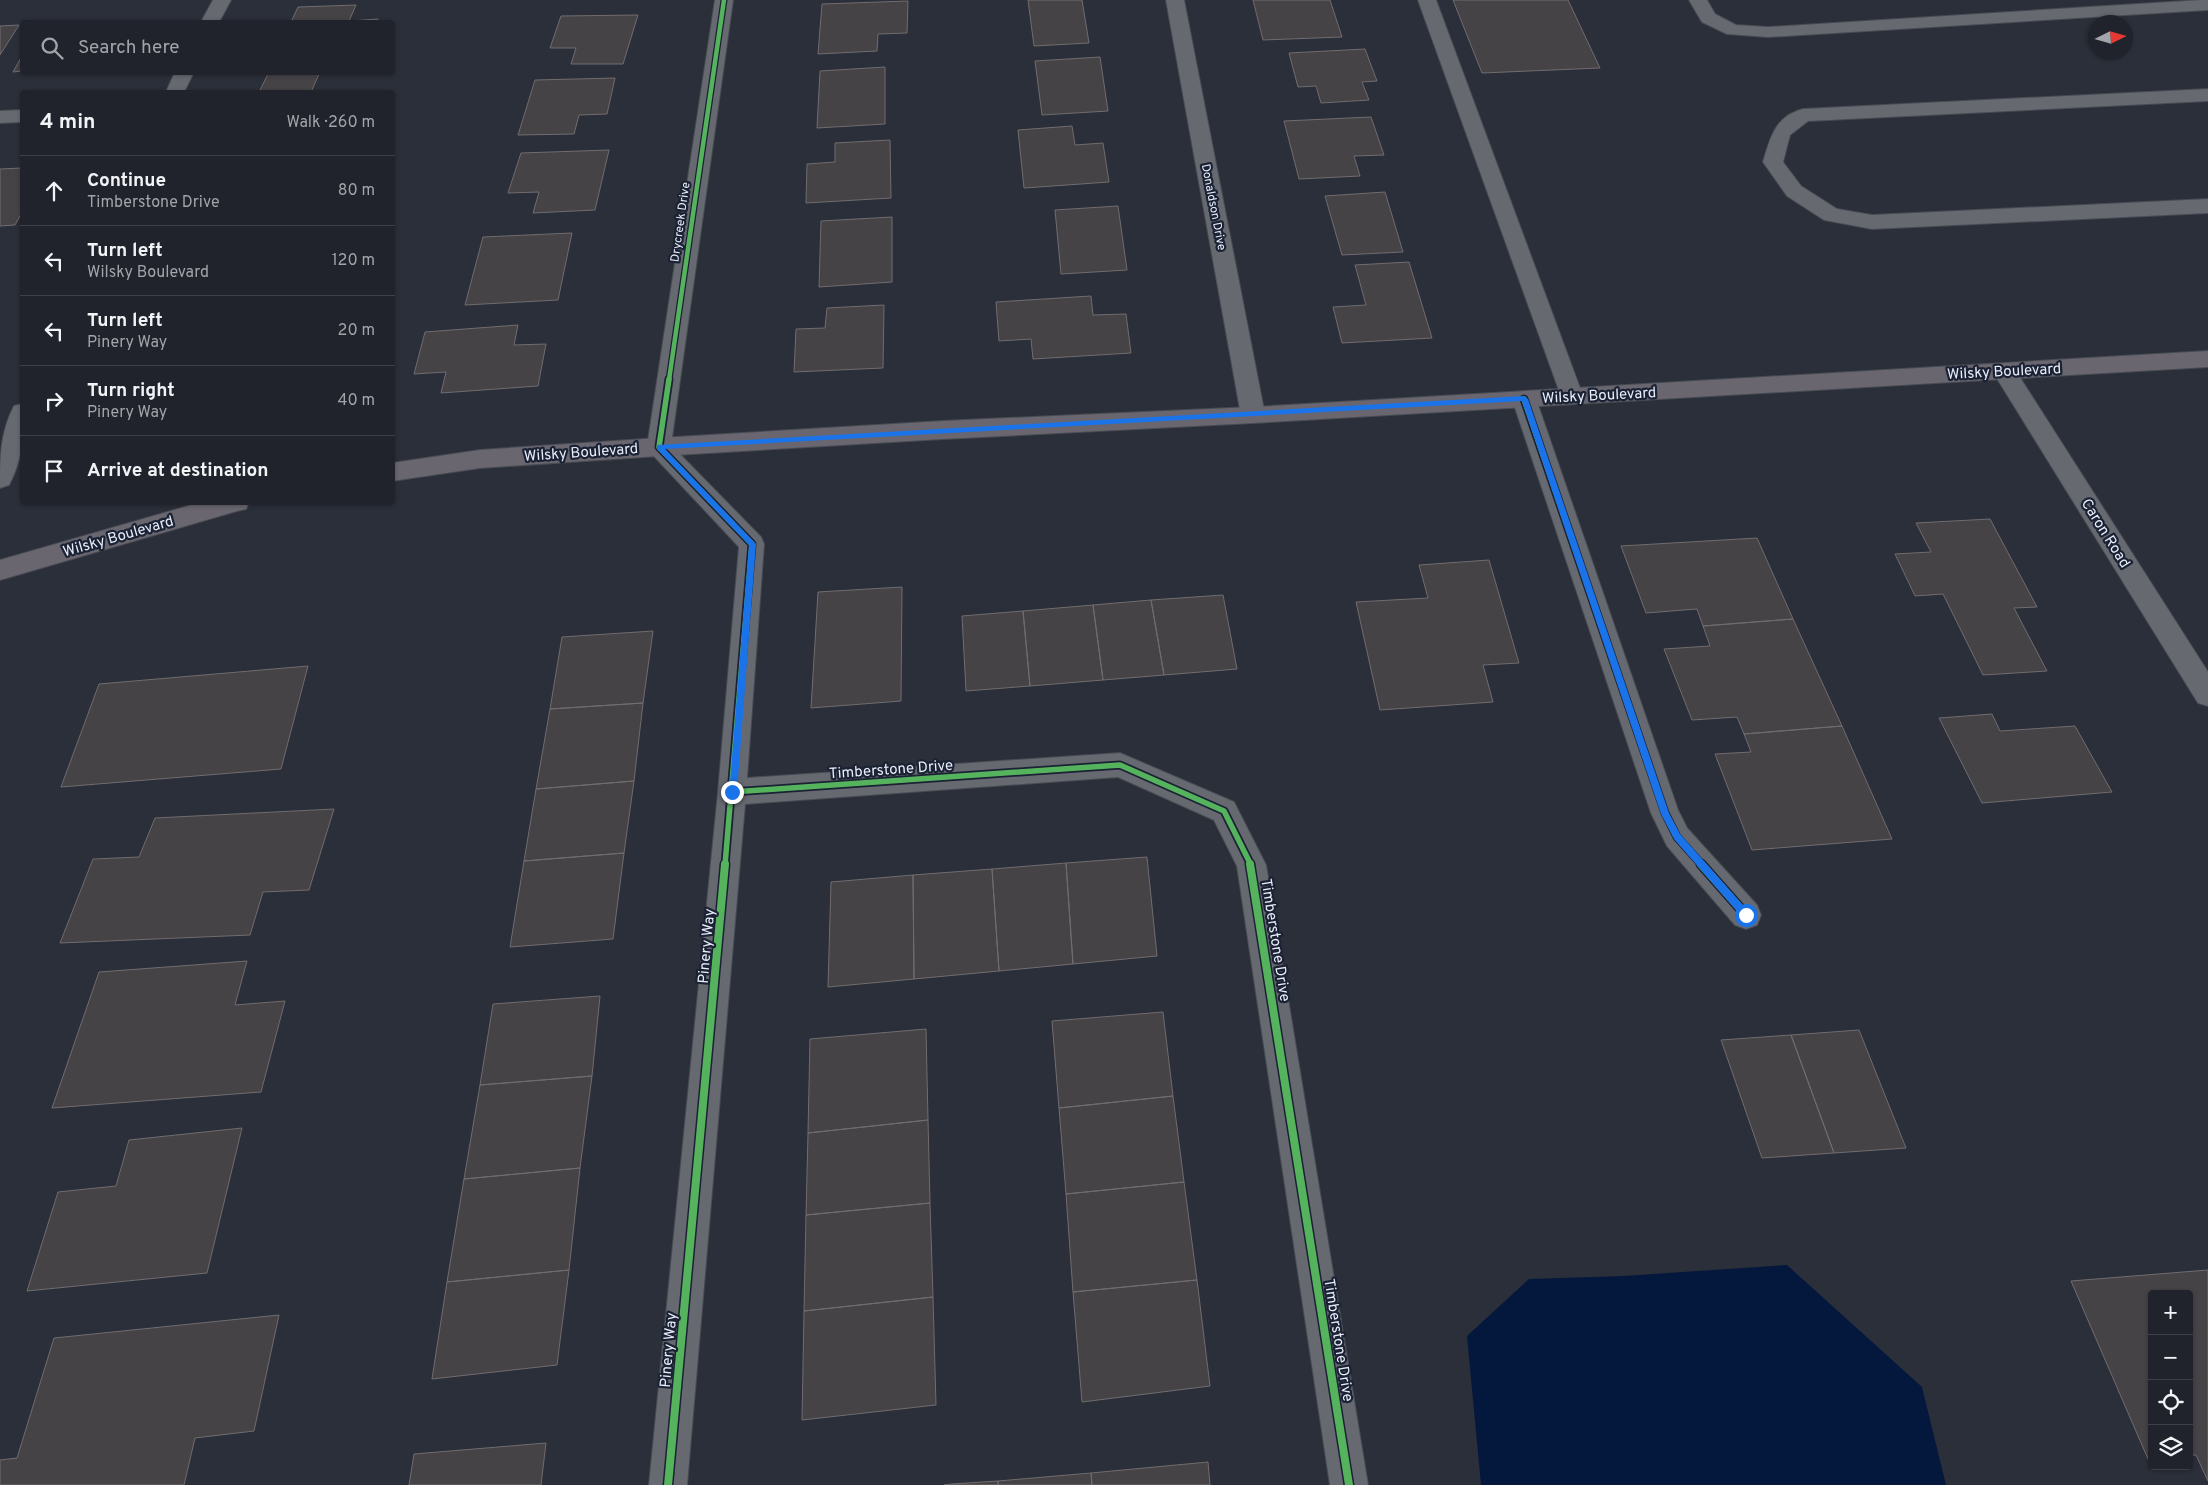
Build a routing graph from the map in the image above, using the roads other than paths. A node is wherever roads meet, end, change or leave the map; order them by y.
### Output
1 (222, 0) edge
2 (724, 0) edge
3 (1175, 0) edge
4 (1427, 0) edge
5 (1698, 0) edge
6 (2208, 5) edge
7 (211, 20) edge
8 (184, 75) edge
9 (176, 90) edge
10 (2208, 95) edge
11 (20, 116) edge
12 (0, 117) edge
13 (2208, 206) edge
14 (2208, 359) edge
15 (2004, 371) junction
16 (1572, 396) junction
17 (1524, 399) junction
18 (1252, 415) junction
19 (20, 418) edge
20 (659, 447) junction
21 (395, 472) edge
22 (0, 479) edge
23 (227, 505) edge
24 (0, 570) edge
25 (2208, 695) edge
26 (732, 792) junction
27 (1746, 915) dead end
28 (668, 1485) edge
29 (1349, 1485) edge

1 - 7 street
2 - 20 street, Drycreek Drive
3 - 18 street, Donaldson Drive
4 - 16 street
5 - 6 street
8 - 9 street
10 - 13 street
11 - 12 street
14 - 15 main road, Wilsky Boulevard
15 - 16 main road, Wilsky Boulevard
15 - 25 street, Caron Road
16 - 17 main road, Wilsky Boulevard
17 - 18 main road, Wilsky Boulevard
17 - 27 street
18 - 20 main road, Wilsky Boulevard
19 - 22 street
20 - 21 main road, Wilsky Boulevard
20 - 26 street, Pinery Way
23 - 24 main road, Wilsky Boulevard
26 - 28 street, Pinery Way
26 - 29 street, Timberstone Drive

